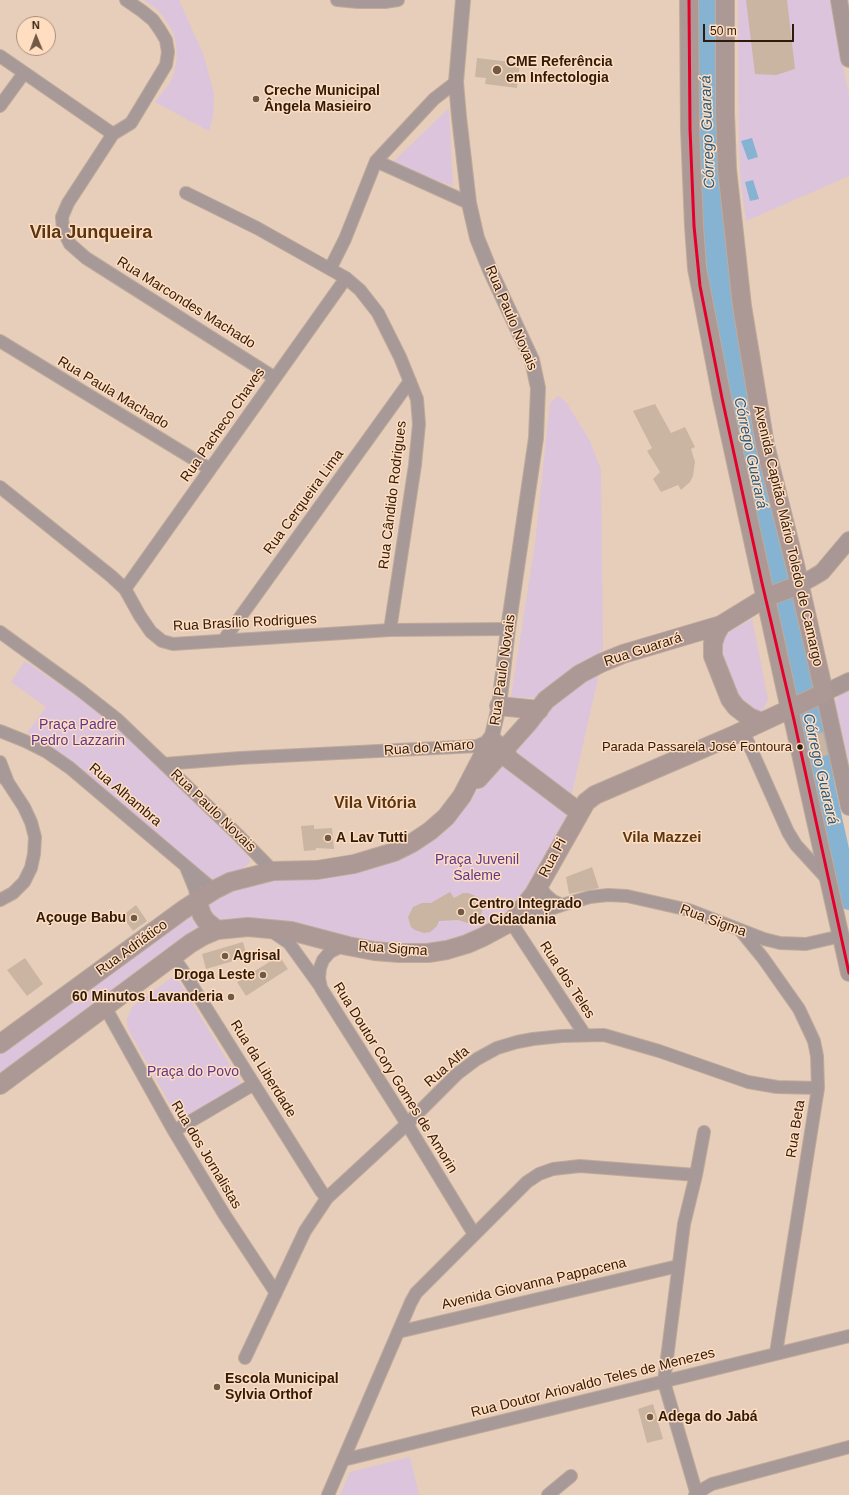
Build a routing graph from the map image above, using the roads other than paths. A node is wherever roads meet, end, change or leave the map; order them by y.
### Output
1 (126, 0) edge
2 (337, 0) edge
3 (398, 0) edge
4 (463, 0) edge
5 (689, 0) edge
6 (725, 0) edge
7 (839, 0) edge
8 (0, 56) edge
9 (849, 59) edge
10 (24, 73) junction
11 (456, 82) junction
12 (0, 106) edge
13 (113, 134) junction
14 (376, 161) junction
15 (186, 193) dead end
16 (469, 203) junction
17 (330, 269) junction
18 (346, 278) junction
19 (0, 341) edge
20 (275, 378) junction
21 (410, 381) junction
22 (210, 469) junction
23 (0, 487) edge
24 (849, 540) edge
25 (125, 589) junction
26 (782, 591) junction
27 (720, 625) junction
28 (508, 628) junction
29 (390, 630) junction
30 (0, 632) edge
31 (223, 641) junction
32 (849, 681) edge
33 (807, 701) junction
34 (499, 706) junction
35 (539, 710) junction
36 (761, 722) junction
37 (0, 731) edge
38 (743, 731) junction
39 (498, 745) junction
40 (0, 762) edge
41 (164, 764) junction
42 (4, 777) edge
43 (849, 807) edge
44 (579, 812) junction
45 (185, 866) junction
46 (273, 871) junction
47 (829, 882) junction
48 (539, 884) junction
49 (214, 890) junction
50 (0, 900) edge
51 (197, 900) junction
52 (562, 905) junction
53 (511, 922) junction
54 (266, 928) junction
55 (217, 930) junction
56 (741, 930) junction
57 (840, 936) junction
58 (348, 946) junction
59 (173, 957) junction
60 (849, 974) edge
61 (321, 988) junction
62 (105, 1007) junction
63 (585, 1035) junction
64 (0, 1044) edge
65 (254, 1084) junction
66 (0, 1085) edge
67 (818, 1088) junction
68 (407, 1124) junction
69 (174, 1131) junction
70 (704, 1132) dead end
71 (696, 1175) junction
72 (327, 1198) junction
73 (474, 1234) junction
74 (678, 1266) junction
75 (276, 1293) junction
76 (398, 1332) junction
77 (849, 1336) edge
78 (776, 1353) junction
79 (245, 1358) dead end
80 (664, 1382) junction
81 (849, 1447) edge
82 (343, 1460) junction
83 (571, 1476) dead end
84 (328, 1495) edge
85 (548, 1495) edge
86 (696, 1495) edge

1 - 13 street, Rua Marcondes Machado
2 - 3 street
4 - 11 street, Rua Paulo Novais
5 - 26 main road, Avenida Capitão Mário Toledo de Camargo
6 - 26 main road, Avenida Capitão Mário Toledo de Camargo
7 - 9 main road
8 - 10 street
10 - 12 street
10 - 13 street
11 - 14 street
11 - 16 street, Rua Paulo Novais
13 - 20 street, Rua Marcondes Machado
14 - 16 street
14 - 17 street
15 - 17 street, Rua Cândido Rodrigues
16 - 28 street, Rua Paulo Novais
17 - 18 street, Rua Cândido Rodrigues
18 - 20 street, Rua Pacheco Chaves
18 - 21 street, Rua Cândido Rodrigues
19 - 22 street, Rua Paula Machado
20 - 22 street, Rua Pacheco Chaves
21 - 29 street, Rua Cândido Rodrigues
21 - 31 street, Rua Cerqueira Lima
22 - 25 street, Rua Pacheco Chaves
23 - 25 street, Rua Brasílio Rodrigues
24 - 26 main road
25 - 31 street, Rua Brasílio Rodrigues
26 - 27 main road, Rua Guarará
26 - 33 main road, Avenida Capitão Mário Toledo de Camargo
26 - 33 main road, Avenida Capitão Mário Toledo de Camargo
27 - 35 main road, Rua Guarará
27 - 36 main road
28 - 29 street, Rua Brasílio Rodrigues
28 - 34 street, Rua Paulo Novais
29 - 31 street, Rua Brasílio Rodrigues
30 - 41 street, Rua Paulo Novais
32 - 33 main road
33 - 36 main road
33 - 43 main road, Avenida Capitão Mário Toledo de Camargo
33 - 47 main road, Avenida Capitão Mário Toledo de Camargo
34 - 35 main road
34 - 39 street, Rua Paulo Novais
35 - 39 main road, Rua Guarará
36 - 38 main road
37 - 45 street, Rua Alhambra
38 - 44 main road
38 - 47 street
39 - 41 street, Rua do Amaro
39 - 44 main road
39 - 46 main road, Rua Guarará
40 - 42 street
41 - 46 street, Rua Paulo Novais
42 - 50 street
44 - 48 main road, Rua Pi
45 - 49 street, Rua Alhambra
45 - 51 street, Rua Alhambra
46 - 49 main road, Rua Adriático
47 - 57 main road, Avenida Capitão Mário Toledo de Camargo
48 - 52 street
48 - 53 main road, Rua Pi
49 - 51 main road, Rua Adriático
51 - 55 main road
51 - 64 main road, Rua Adriático
52 - 53 street, Rua Sigma
52 - 56 street, Rua Sigma
53 - 58 main road, Rua Sigma
53 - 63 street, Rua dos Teles
54 - 55 main road
54 - 58 main road, Rua Sigma
54 - 61 street
55 - 59 main road
56 - 57 street, Rua Sigma
56 - 67 street, Rua Beta
57 - 60 main road, Avenida Capitão Mário Toledo de Camargo
58 - 61 street, Rua Doutor Cory Gomes de Amorin
59 - 62 main road
59 - 65 street, Rua da Liberdade
61 - 68 street, Rua Doutor Cory Gomes de Amorin
62 - 66 main road
62 - 69 street, Rua dos Jornalistas
63 - 67 street, Rua Alfa
63 - 68 street, Rua Alfa
65 - 69 street
65 - 72 street, Rua da Liberdade
67 - 78 street, Rua Beta
68 - 72 street, Rua Alfa
68 - 73 street, Rua Doutor Cory Gomes de Amorin
69 - 75 street, Rua dos Jornalistas
70 - 71 street
71 - 73 street
71 - 74 street
72 - 75 street, Rua Alfa
73 - 76 street
74 - 76 street, Avenida Giovanna Pappacena
74 - 80 street
75 - 79 street, Rua Alfa
76 - 82 street
77 - 78 street, Rua Doutor Ariovaldo Teles de Menezes
78 - 80 street, Rua Doutor Ariovaldo Teles de Menezes
80 - 82 street, Rua Doutor Ariovaldo Teles de Menezes
80 - 86 street
81 - 86 street
82 - 84 street
83 - 85 street

